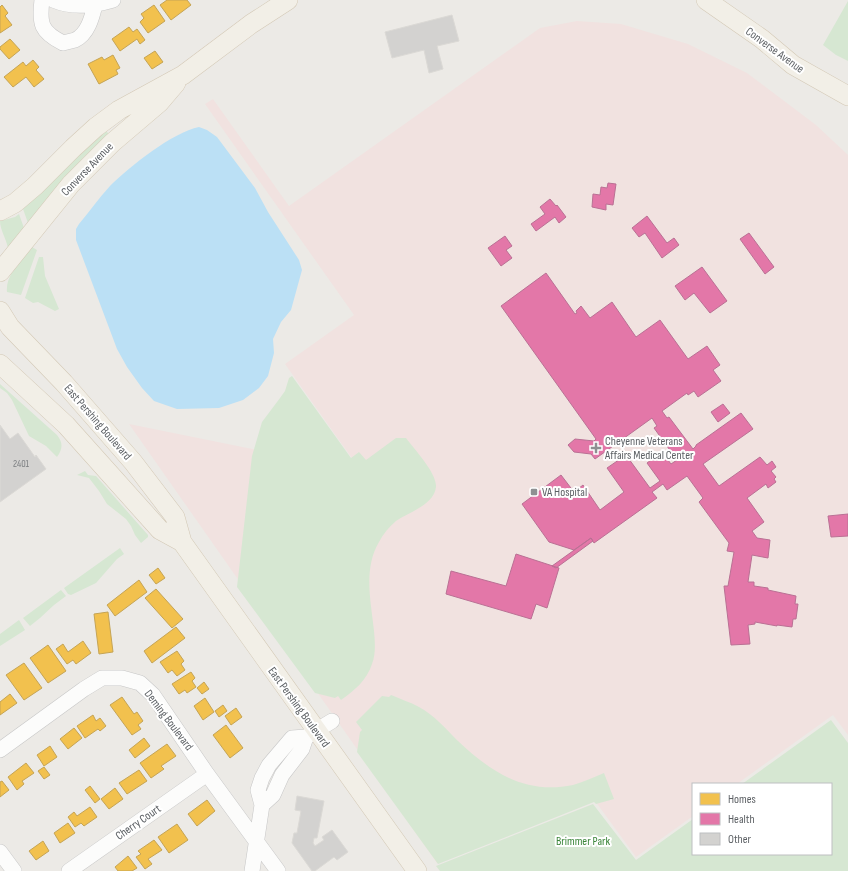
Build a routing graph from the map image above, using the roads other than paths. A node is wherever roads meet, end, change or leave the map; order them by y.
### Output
1 (42, 0) edge
2 (52, 0) edge
3 (113, 0) edge
4 (288, 0) edge
5 (706, 0) edge
6 (95, 5) junction
7 (183, 75) junction
8 (848, 96) edge
9 (0, 211) edge
10 (0, 272) edge
11 (0, 312) edge
12 (0, 364) edge
13 (182, 542) junction
14 (332, 721) dead end
15 (311, 734) junction
16 (0, 750) edge
17 (207, 774) junction
18 (257, 843) junction
19 (0, 852) edge
20 (14, 871) edge
21 (69, 871) edge
22 (252, 871) edge
23 (278, 871) edge
24 (417, 871) edge

1 - 6 street
2 - 6 street
3 - 6 street
4 - 7 main road, Converse Avenue
5 - 8 main road, Converse Avenue
7 - 9 main road, Converse Avenue
7 - 10 main road, Converse Avenue
11 - 13 main road, East Pershing Boulevard
12 - 13 main road, East Pershing Boulevard
13 - 15 main road, East Pershing Boulevard
14 - 15 street
15 - 18 street
15 - 24 main road, East Pershing Boulevard
16 - 17 street, Deming Boulevard
17 - 18 street, Deming Boulevard
17 - 21 street, Cherry Court
18 - 22 street
18 - 23 street, Deming Boulevard
19 - 20 street

